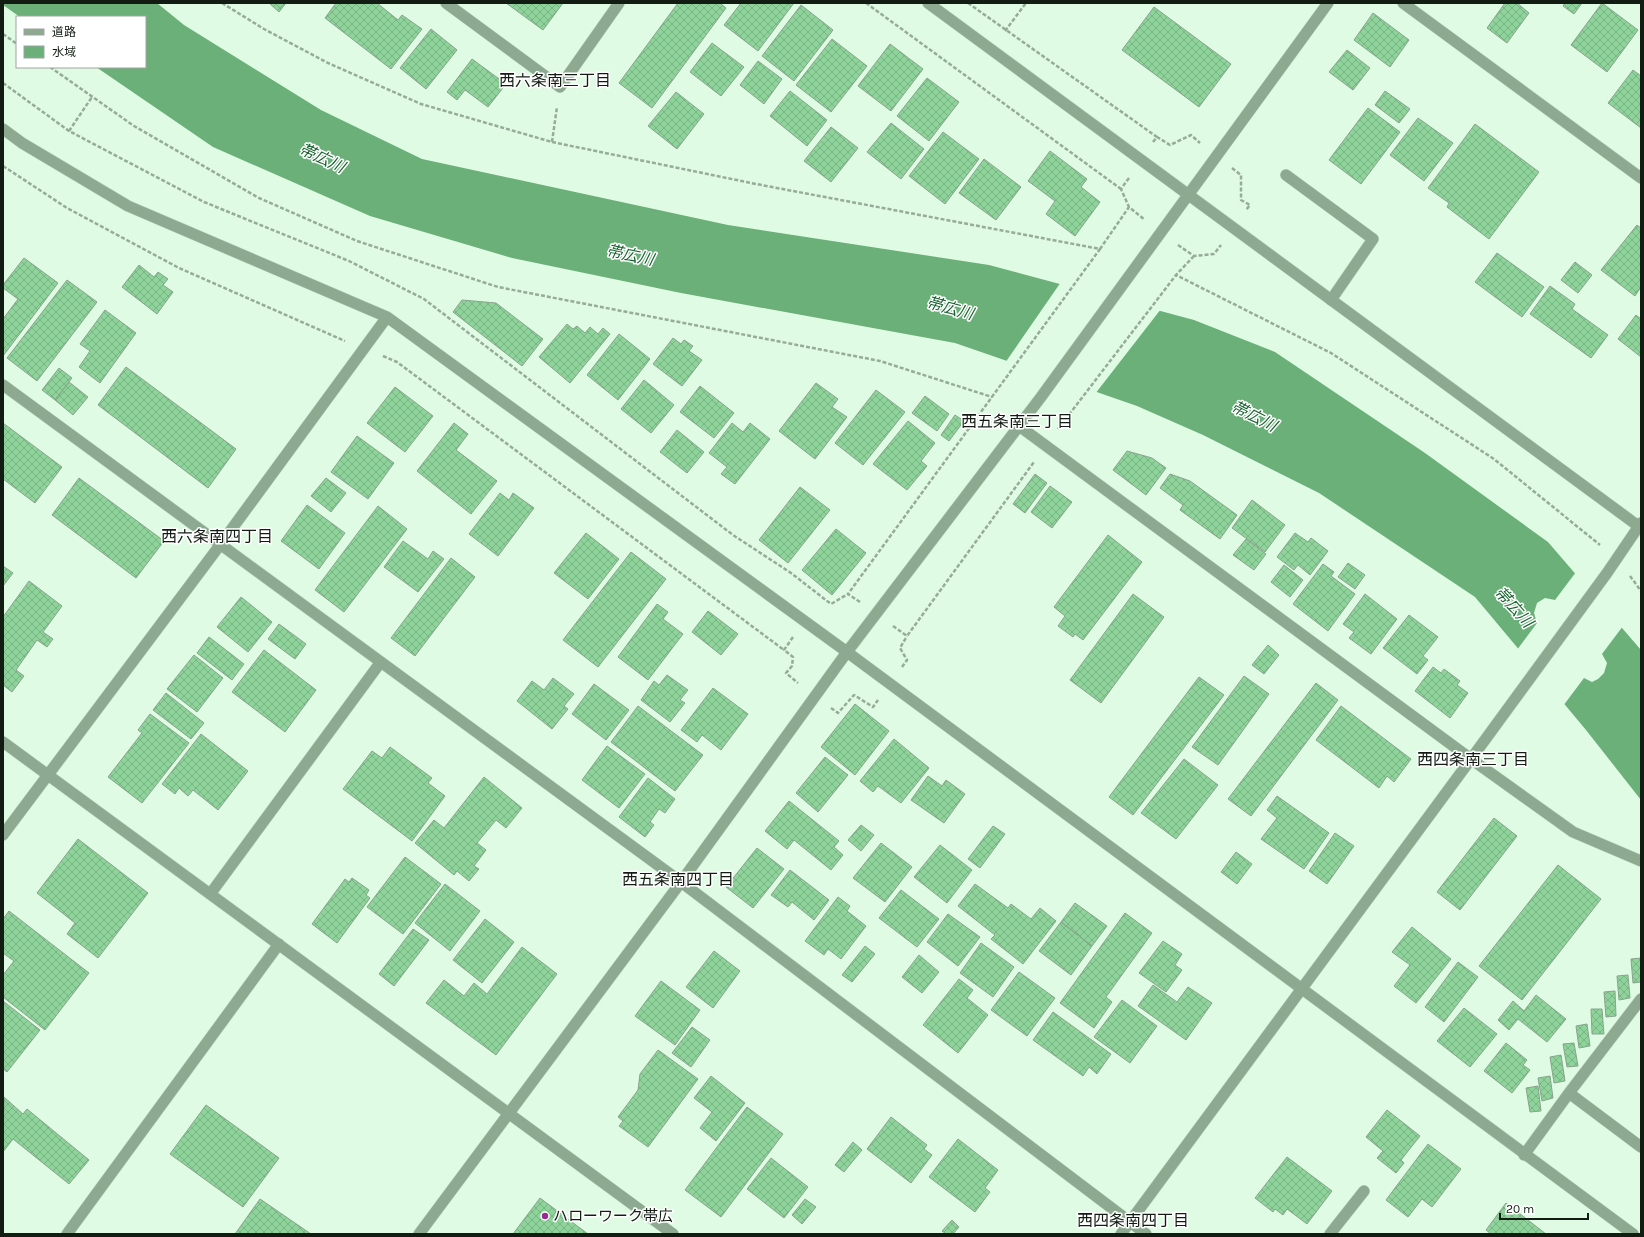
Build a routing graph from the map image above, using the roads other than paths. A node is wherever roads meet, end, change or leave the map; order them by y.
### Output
1 (446, 3) edge
2 (619, 3) edge
3 (928, 3) edge
4 (1328, 3) edge
5 (1403, 3) edge
6 (3, 129) edge
7 (1286, 175) dead end
8 (1641, 178) edge
9 (1188, 194) junction
10 (1331, 300) junction
11 (387, 317) junction
12 (3, 385) edge
13 (1019, 426) junction
14 (1640, 526) edge
15 (220, 545) junction
16 (847, 652) junction
17 (380, 662) junction
18 (3, 742) edge
19 (1471, 760) junction
20 (47, 775) junction
21 (3, 835) edge
22 (1641, 861) edge
23 (681, 882) junction
24 (211, 893) junction
25 (279, 944) junction
26 (1303, 990) junction
27 (1641, 999) edge
28 (1568, 1093) junction
29 (508, 1113) junction
30 (1641, 1147) edge
31 (1524, 1155) junction
32 (1364, 1191) dead end
33 (1130, 1222) junction
34 (67, 1234) edge
35 (419, 1234) edge
36 (673, 1234) edge
37 (1121, 1234) edge
38 (1146, 1234) edge
39 (1330, 1234) edge
40 (1633, 1234) edge

1 - 2 street
3 - 9 street
4 - 9 street
5 - 8 street
6 - 11 street
7 - 10 street
9 - 10 street
9 - 13 street
10 - 14 street
11 - 15 street
11 - 16 street
12 - 15 street
13 - 16 street
13 - 19 street
14 - 19 street
15 - 17 street
15 - 20 street
16 - 23 street
16 - 26 street
17 - 23 street
17 - 24 street
18 - 20 street
19 - 22 street
19 - 26 street
20 - 21 street
20 - 24 street
23 - 29 street
23 - 33 street
24 - 25 street
25 - 29 street
25 - 34 street
26 - 31 street
26 - 33 street
27 - 28 street
28 - 30 street
28 - 31 street
29 - 35 street
29 - 36 street
31 - 40 street
32 - 39 street
33 - 37 street
33 - 38 street

